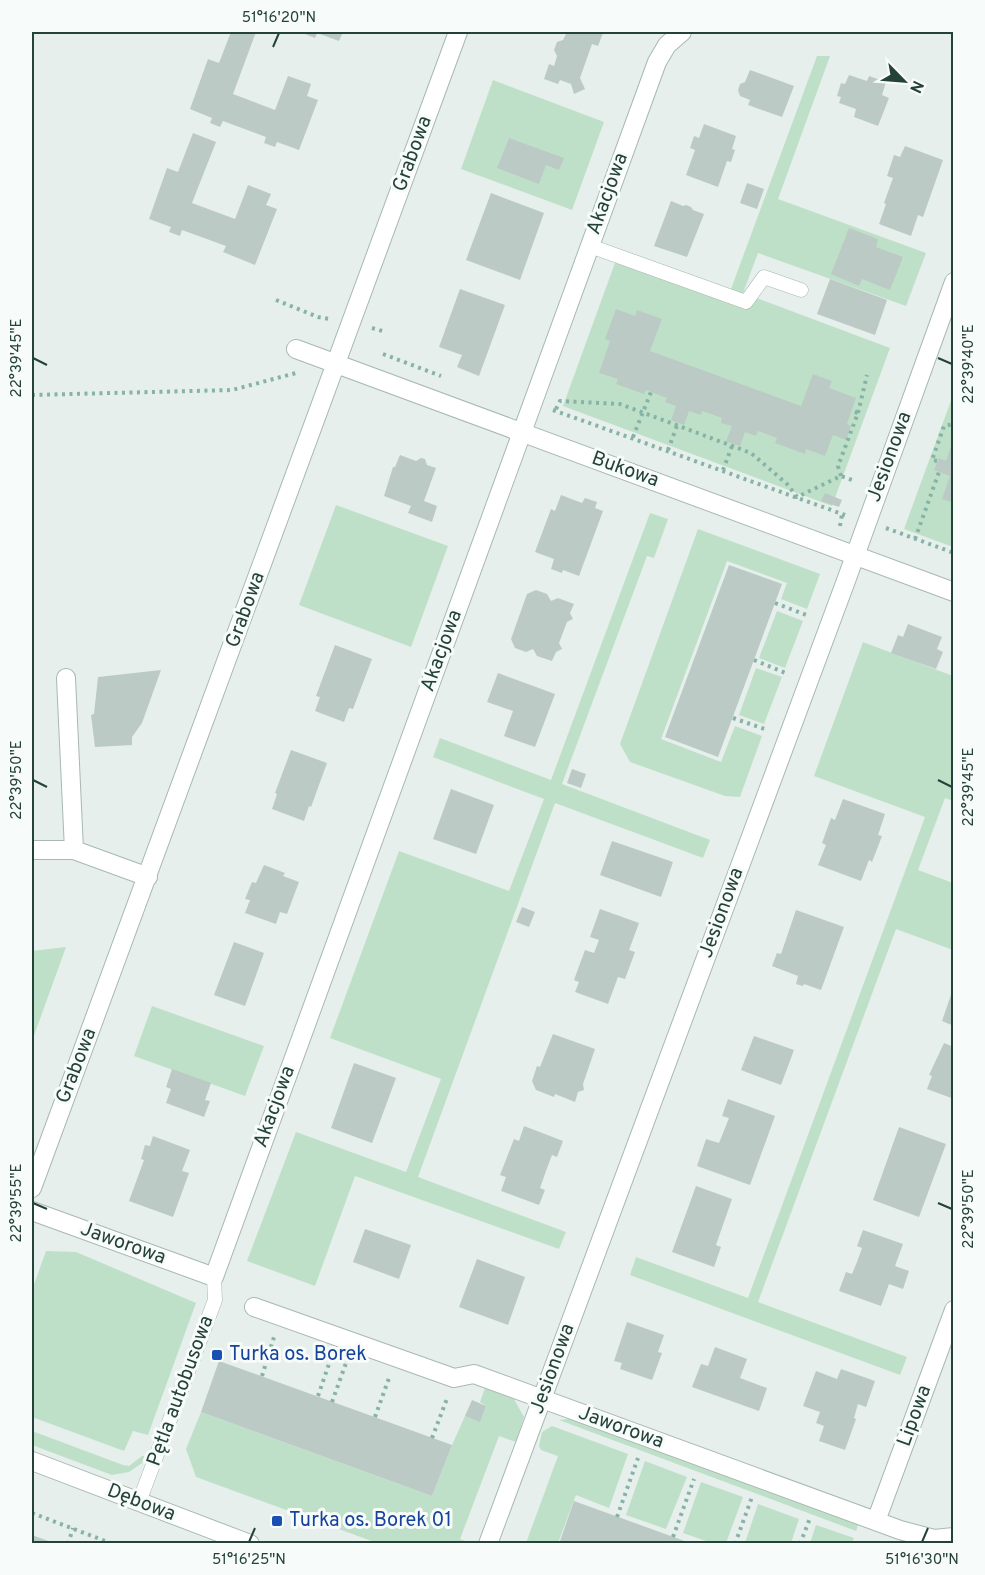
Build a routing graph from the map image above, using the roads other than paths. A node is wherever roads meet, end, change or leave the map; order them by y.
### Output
1 (458, 32) edge
2 (682, 32) edge
3 (590, 246) junction
4 (954, 282) edge
5 (801, 290) dead end
6 (296, 349) dead end
7 (336, 363) junction
8 (522, 432) junction
9 (855, 555) junction
10 (954, 592) edge
11 (66, 678) dead end
12 (32, 850) edge
13 (74, 850) junction
14 (148, 878) junction
15 (32, 1188) edge
16 (32, 1211) edge
17 (214, 1277) junction
18 (254, 1307) dead end
19 (954, 1310) edge
20 (542, 1399) junction
21 (32, 1461) edge
22 (139, 1502) junction
23 (876, 1521) junction
24 (954, 1537) edge
25 (250, 1544) edge
26 (488, 1544) edge

1 - 7 street, Grabowa
2 - 3 street, Akacjowa
3 - 5 lane
3 - 8 street, Akacjowa
4 - 9 street, Jesionowa
6 - 7 street, Bukowa
7 - 8 street, Bukowa
7 - 14 street, Grabowa
8 - 9 street, Bukowa
8 - 17 street, Akacjowa
9 - 10 street, Bukowa
9 - 20 street, Jesionowa
11 - 13 street
12 - 13 street
13 - 14 street
14 - 15 street, Grabowa
16 - 17 street, Jaworowa
17 - 22 lane, Pętla autobusowa
18 - 20 street, Jaworowa
19 - 23 street, Lipowa
20 - 23 street, Jaworowa
20 - 26 street, Jesionowa
21 - 22 street, Dębowa
22 - 25 street, Dębowa
23 - 24 street, Jaworowa

